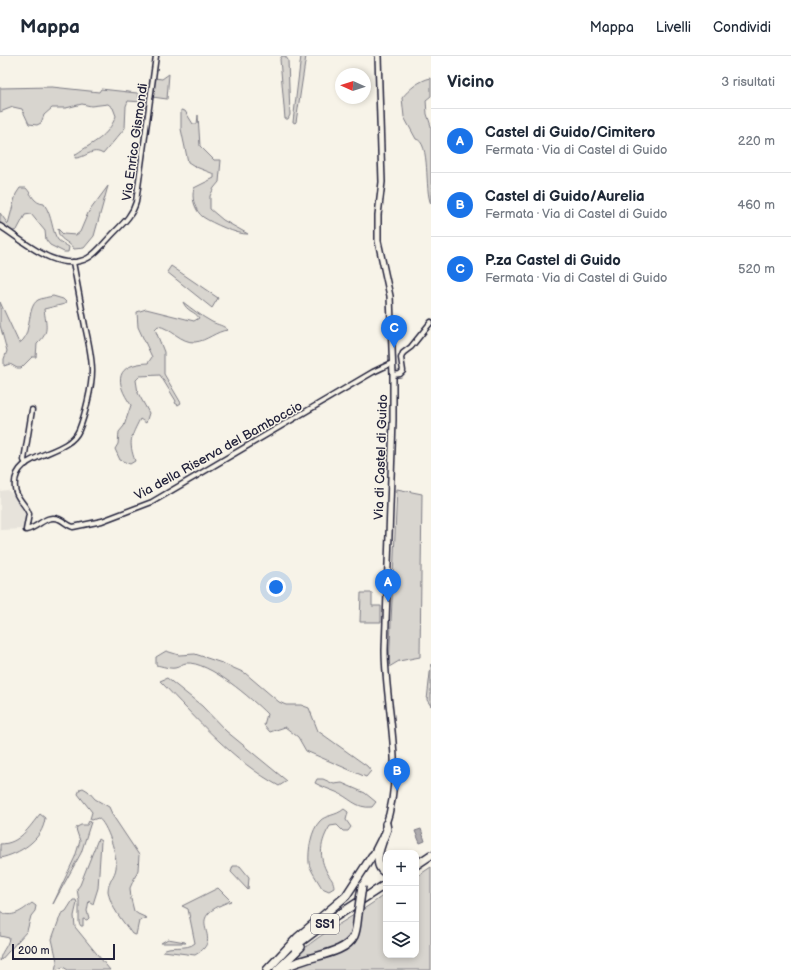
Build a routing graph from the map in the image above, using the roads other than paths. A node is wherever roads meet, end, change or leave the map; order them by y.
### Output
1 (156, 56) edge
2 (378, 56) edge
3 (0, 226) edge
4 (74, 262) junction
5 (431, 322) edge
6 (392, 364) junction
7 (393, 375) junction
8 (32, 410) dead end
9 (26, 464) junction
10 (386, 824) junction
11 (431, 852) edge
12 (431, 855) edge
13 (372, 856) junction
14 (419, 860) edge
15 (431, 861) edge
16 (419, 863) edge
17 (419, 869) edge
18 (383, 871) edge
19 (383, 886) edge
20 (383, 892) edge
21 (269, 970) edge
22 (277, 970) edge
23 (282, 970) edge

1 - 4 street, Via Enrico Gismondi
2 - 6 street, Via di Castel di Guido
3 - 4 street, Via Enrico Gismondi
4 - 9 street
5 - 7 street
6 - 7 street, Via di Castel di Guido
6 - 9 street, Via della Riserva del Bamboccio
7 - 10 street, Via di Castel di Guido
8 - 9 street
10 - 13 street, Via di Castel di Guido
10 - 18 highway
11 - 14 highway
12 - 16 highway
13 - 21 highway
13 - 23 highway, bridge
15 - 17 highway
19 - 21 highway, SS1
20 - 22 highway, SS1

